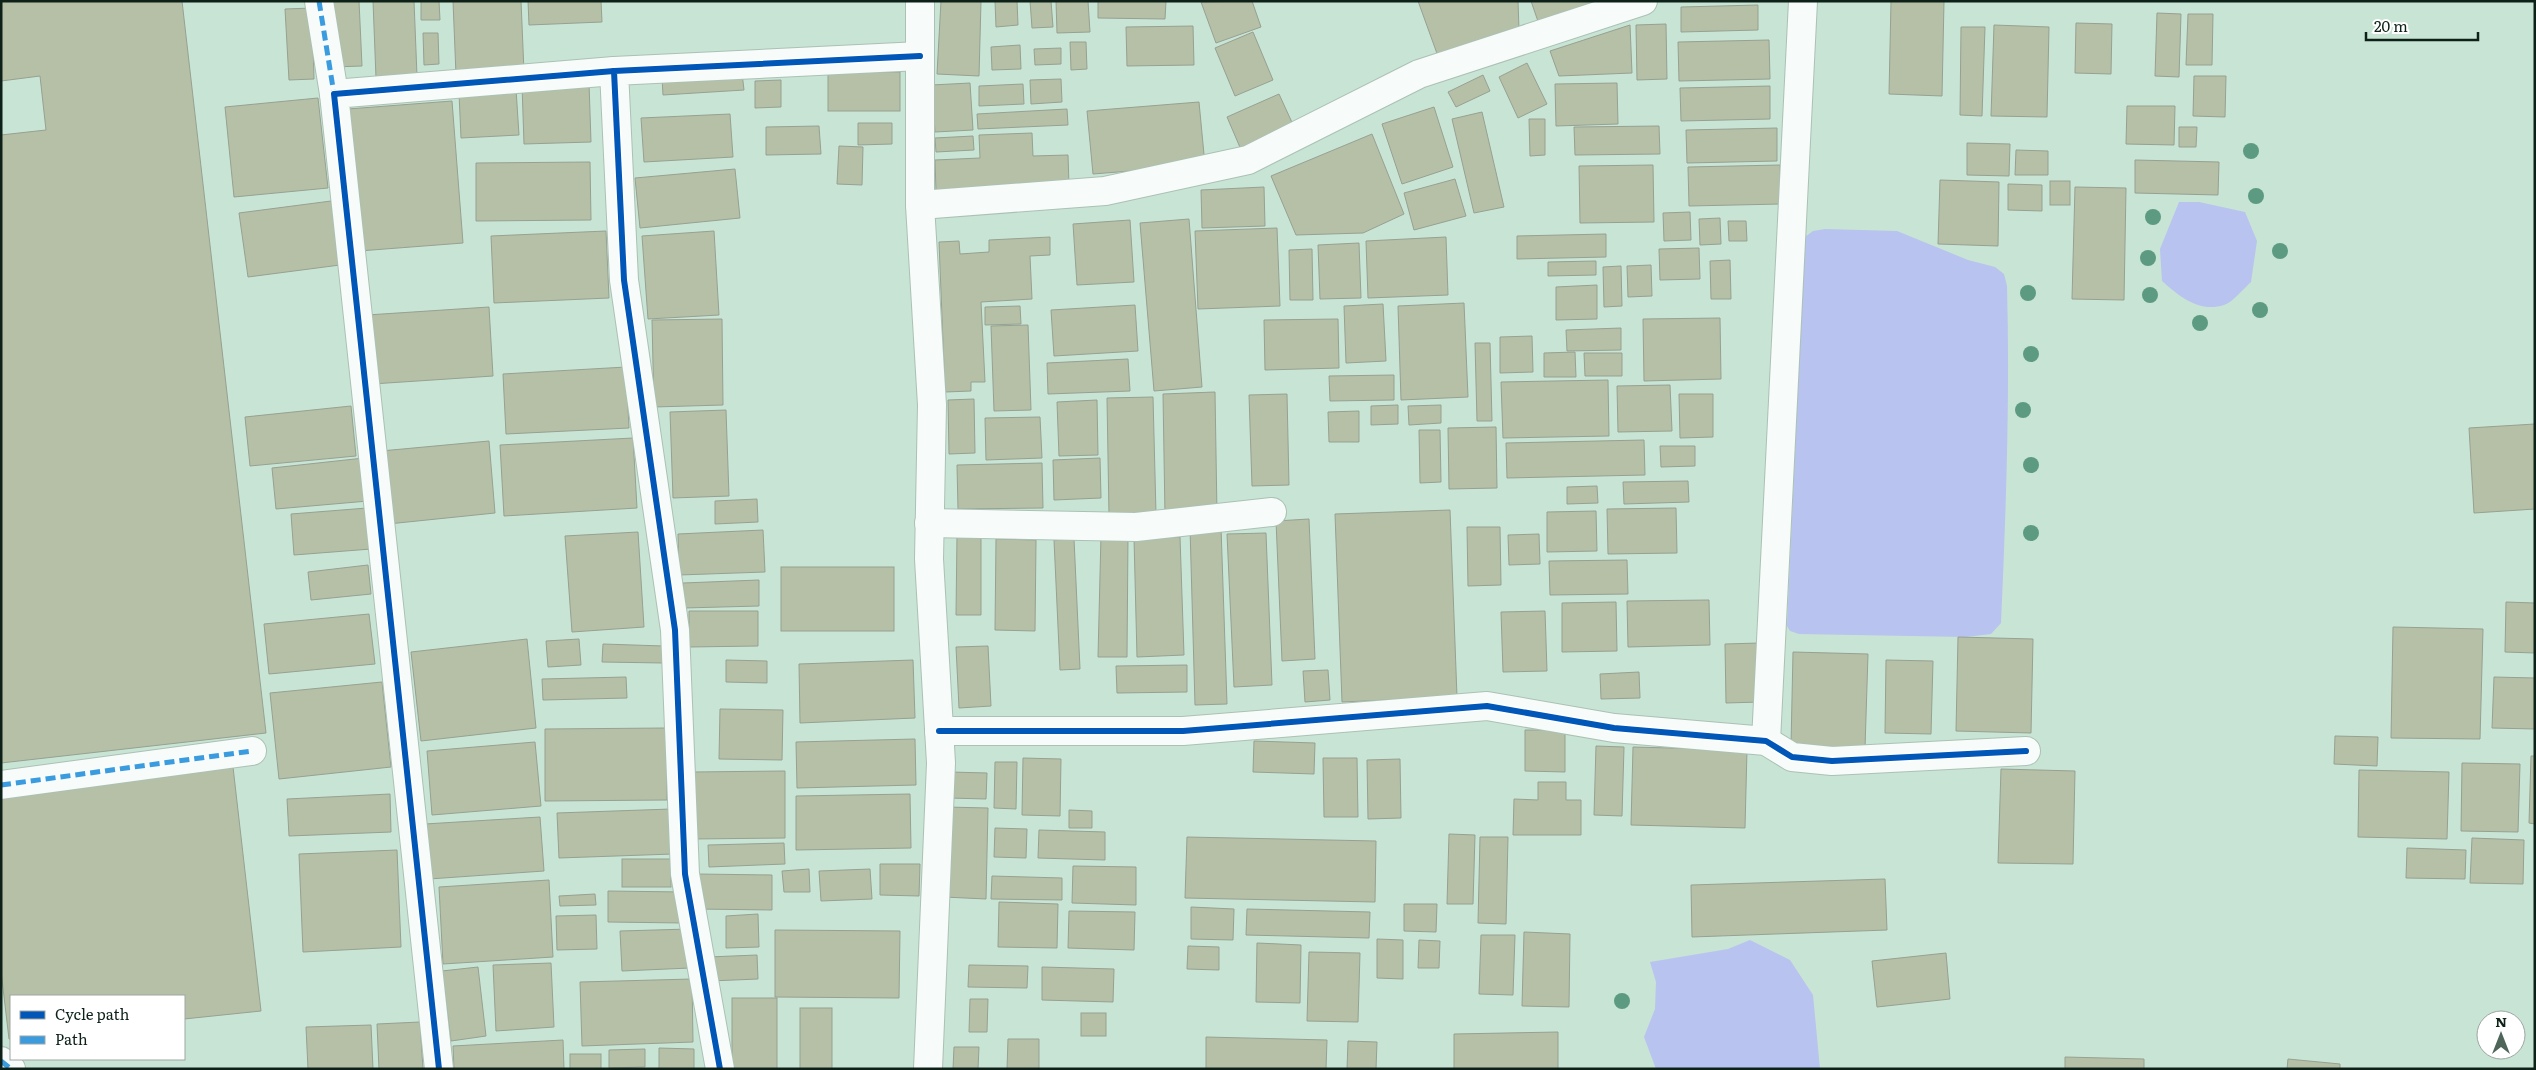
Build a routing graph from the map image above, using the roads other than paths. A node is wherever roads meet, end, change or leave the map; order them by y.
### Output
1 (319, 1) edge
2 (920, 1) edge
3 (1643, 1) edge
4 (1803, 1) edge
5 (920, 56) junction
6 (614, 71) junction
7 (334, 94) junction
8 (920, 204) junction
9 (1272, 512) dead end
10 (929, 523) junction
11 (939, 731) junction
12 (1766, 741) junction
13 (252, 751) dead end
14 (2026, 751) dead end
15 (1, 785) edge
16 (1, 1061) edge
17 (11, 1069) edge
18 (439, 1069) edge
19 (720, 1069) edge
20 (928, 1069) edge

1 - 7 street
2 - 5 street
3 - 8 street
4 - 12 street
5 - 6 street
5 - 8 street
6 - 7 street
6 - 19 street
7 - 18 street
8 - 10 street
9 - 10 street
10 - 11 street
11 - 12 street
11 - 20 street
12 - 14 street
13 - 15 street
16 - 17 street

